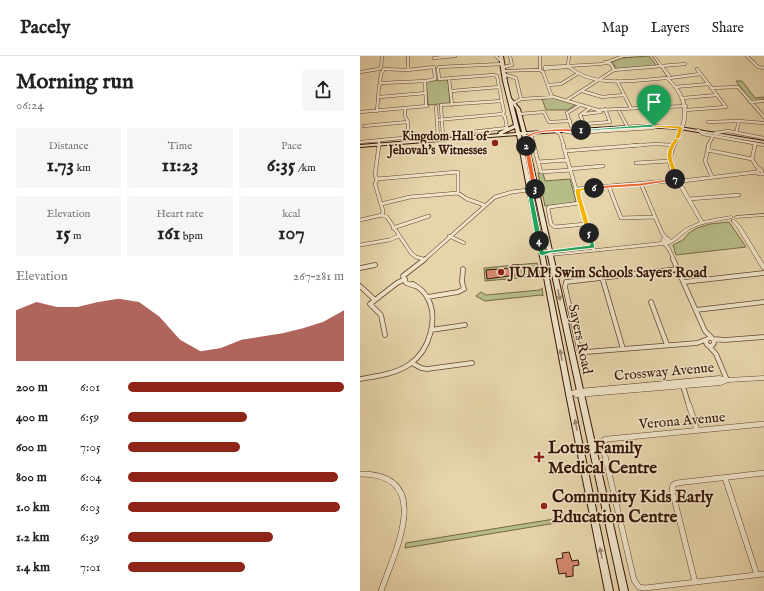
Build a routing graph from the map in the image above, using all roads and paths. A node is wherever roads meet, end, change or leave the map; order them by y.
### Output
1 (382, 56) edge
2 (408, 56) edge
3 (455, 56) edge
4 (496, 56) edge
5 (510, 56) edge
6 (540, 56) edge
7 (570, 56) edge
8 (624, 56) edge
9 (630, 56) edge
10 (634, 56) edge
11 (654, 56) edge
12 (747, 56) edge
13 (434, 57) edge
14 (437, 57) edge
15 (607, 62) junction
16 (685, 64) dead end
17 (503, 66) edge
18 (571, 66) junction
19 (661, 66) junction
20 (434, 68) junction
21 (439, 68) junction
22 (764, 68) edge
23 (542, 69) junction
24 (697, 69) dead end
25 (381, 70) junction
26 (408, 70) junction
27 (489, 70) dead end
28 (614, 70) junction
29 (360, 72) edge
30 (577, 74) junction
31 (700, 74) junction
32 (490, 75) junction
33 (668, 77) junction
34 (449, 78) junction
35 (435, 79) junction
36 (439, 79) junction
37 (598, 80) junction
38 (426, 81) junction
39 (617, 81) junction
40 (381, 84) junction
41 (708, 84) junction
42 (548, 85) junction
43 (499, 87) junction
44 (675, 87) junction
45 (711, 88) junction
46 (648, 89) dead end
47 (451, 91) junction
48 (582, 91) junction
49 (426, 93) junction
50 (509, 94) junction
51 (624, 95) junction
52 (717, 96) junction
53 (378, 97) junction
54 (552, 97) junction
55 (683, 98) junction
56 (521, 99) junction
57 (567, 100) junction
58 (502, 101) junction
59 (764, 101) edge
60 (750, 102) junction
61 (514, 103) junction
62 (452, 105) junction
63 (580, 105) junction
64 (428, 106) junction
65 (436, 106) junction
66 (441, 106) junction
67 (659, 107) junction
68 (590, 108) junction
69 (631, 108) junction
70 (405, 109) junction
71 (618, 109) junction
72 (686, 109) junction
73 (377, 111) junction
74 (605, 111) junction
75 (360, 112) edge
76 (502, 114) junction
77 (519, 114) junction
78 (583, 114) junction
79 (764, 117) edge
80 (437, 120) junction
81 (442, 120) junction
82 (570, 121) junction
83 (739, 121) junction
84 (408, 122) junction
85 (521, 122) junction
86 (708, 122) dead end
87 (764, 123) edge
88 (364, 126) dead end
89 (516, 126) junction
90 (658, 126) junction
91 (626, 127) junction
92 (572, 128) junction
93 (682, 128) junction
94 (602, 129) junction
95 (531, 130) junction
96 (561, 132) junction
97 (499, 133) junction
98 (518, 133) junction
99 (736, 133) junction
100 (714, 134) junction
101 (509, 135) junction
102 (524, 135) junction
103 (456, 136) junction
104 (532, 137) dead end
105 (408, 138) junction
106 (430, 138) junction
107 (441, 138) junction
108 (764, 138) edge
109 (520, 142) junction
110 (532, 142) junction
111 (360, 144) edge
112 (379, 144) junction
113 (755, 144) junction
114 (764, 144) edge
115 (673, 145) junction
116 (707, 150) junction
117 (566, 151) junction
118 (752, 159) junction
119 (568, 160) junction
120 (670, 161) junction
121 (538, 162) junction
122 (636, 163) dead end
123 (603, 166) dead end
124 (570, 170) junction
125 (762, 173) edge
126 (712, 177) junction
127 (377, 180) junction
128 (679, 180) junction
129 (641, 184) junction
130 (609, 187) junction
131 (577, 189) junction
132 (532, 190) junction
133 (458, 193) junction
134 (740, 195) dead end
135 (689, 199) junction
136 (580, 203) junction
137 (381, 204) junction
138 (483, 205) junction
139 (382, 215) junction
140 (764, 215) edge
141 (429, 216) dead end
142 (655, 216) junction
143 (735, 219) junction
144 (360, 220) edge
145 (702, 223) junction
146 (586, 224) junction
147 (393, 228) junction
148 (399, 236) junction
149 (449, 236) junction
150 (666, 241) junction
151 (464, 243) dead end
152 (360, 245) edge
153 (594, 248) junction
154 (549, 253) junction
155 (542, 254) junction
156 (422, 259) junction
157 (375, 265) dead end
158 (360, 268) edge
159 (463, 268) dead end
160 (764, 268) edge
161 (678, 269) junction
162 (764, 273) edge
163 (602, 277) junction
164 (404, 280) junction
165 (685, 282) junction
166 (360, 286) edge
167 (428, 298) junction
168 (375, 300) junction
169 (651, 302) dead end
170 (764, 302) edge
171 (696, 310) junction
172 (464, 325) dead end
173 (430, 330) junction
174 (705, 331) junction
175 (385, 335) dead end
176 (764, 337) edge
177 (713, 341) junction
178 (707, 342) junction
179 (667, 345) junction
180 (623, 349) junction
181 (716, 354) junction
182 (412, 363) junction
183 (472, 363) dead end
184 (764, 378) edge
185 (360, 379) edge
186 (727, 380) junction
187 (682, 384) junction
188 (580, 393) junction
189 (569, 394) junction
190 (764, 424) edge
191 (697, 430) junction
192 (360, 474) edge
193 (764, 474) edge
194 (725, 478) junction
195 (764, 574) edge
196 (757, 575) junction
197 (696, 582) junction
198 (381, 591) edge
199 (609, 591) edge
200 (624, 591) edge

1 - 25 street
2 - 26 street
3 - 14 street
4 - 17 street
5 - 17 street
6 - 23 street
7 - 18 street
8 - 9 street
8 - 15 street
9 - 10 street
11 - 19 street
12 - 22 street
13 - 14 street
13 - 20 street
14 - 21 street
15 - 18 street
15 - 28 street
16 - 19 street
17 - 21 street
17 - 23 street
17 - 50 main road, Sayers Road
17 - 56 street
18 - 23 street
18 - 30 street
19 - 28 street
19 - 33 street
20 - 21 street
20 - 26 street
20 - 35 street
21 - 36 street
23 - 42 street
24 - 31 street
25 - 26 street
25 - 29 street
25 - 40 street
27 - 32 street
28 - 37 street
30 - 37 street
30 - 42 street
31 - 33 street
31 - 41 street
32 - 34 street
32 - 43 street
33 - 39 street
33 - 44 street
34 - 36 street
34 - 47 street
35 - 36 street
35 - 38 street
37 - 39 street
37 - 48 street
38 - 40 street
38 - 49 street
39 - 51 street
40 - 53 street
41 - 44 street
41 - 45 street
42 - 54 street
43 - 47 street
43 - 58 street
44 - 55 street
45 - 52 street
45 - 60 street
46 - 67 street
47 - 62 street
48 - 51 street
48 - 57 street
49 - 53 street
49 - 64 street
50 - 61 main road, Sayers Road
50 - 89 main road, Sayers Road
51 - 69 street
52 - 55 street
52 - 72 street
53 - 73 street
54 - 56 street
54 - 57 street
55 - 72 street
56 - 61 street
57 - 63 street
58 - 62 street
58 - 76 street
59 - 60 street
60 - 79 street
61 - 77 main road, Sayers Road
62 - 66 street
63 - 68 street
63 - 82 street
64 - 65 street
64 - 70 street
65 - 66 street
65 - 80 street
66 - 81 street
67 - 69 street
67 - 72 street
68 - 74 street
68 - 78 street
69 - 71 street
70 - 73 street
70 - 84 street
71 - 74 street
71 - 91 street
72 - 93 street
73 - 75 street
74 - 78 street
74 - 78 street
76 - 81 street
76 - 103 street
77 - 82 street
77 - 85 main road, Sayers Road
80 - 81 street
80 - 107 street
81 - 107 street
82 - 92 street
83 - 86 street
83 - 87 street
83 - 99 street
84 - 88 street
84 - 105 street
85 - 95 main road
85 - 102 main road, Sayers Road
89 - 97 main road
89 - 98 main road, Sayers Road
90 - 91 main road
90 - 93 main road
90 - 96 street
91 - 94 main road
92 - 94 main road
92 - 95 main road
93 - 100 main road
93 - 115 street
94 - 96 main road
95 - 102 main road
96 - 102 main road
96 - 117 street
97 - 98 main road
97 - 103 main road
98 - 101 main road
98 - 102 main road
98 - 109 main road, Sayers Road
99 - 100 street
99 - 108 street
100 - 113 street
100 - 114 main road
100 - 116 street
101 - 107 main road
101 - 109 main road
102 - 110 street
102 - 132 main road, Sayers Road
103 - 107 main road
104 - 110 street
105 - 106 street
105 - 111 street
106 - 107 main road
106 - 112 main road
107 - 112 main road
109 - 132 main road, Sayers Road
110 - 121 street
111 - 112 main road
112 - 127 street
113 - 114 street
113 - 118 street
115 - 117 street
115 - 120 street
116 - 118 street
116 - 126 street
117 - 119 street
118 - 125 street
119 - 121 street
119 - 124 street
120 - 122 street
120 - 128 street
121 - 124 street
123 - 124 street
124 - 131 street
125 - 126 street
126 - 128 street
127 - 133 street
127 - 137 street
128 - 129 street
128 - 135 street
129 - 130 street
129 - 142 street
130 - 131 street
130 - 142 street
131 - 136 street
132 - 138 street
132 - 154 main road, Sayers Road
132 - 155 main road, Sayers Road
133 - 137 street
133 - 138 street
134 - 135 street
135 - 145 street
136 - 146 street
136 - 146 street
137 - 139 street
138 - 149 street
139 - 144 street
139 - 147 street
140 - 143 street
141 - 147 street
142 - 150 street
143 - 145 street
143 - 160 street
145 - 150 street
146 - 153 street
147 - 148 street
148 - 152 street
148 - 156 street
149 - 151 street
149 - 156 street
150 - 153 street
150 - 161 street
153 - 154 street
154 - 155 street
154 -> 188 main road, Sayers Road
189 -> 155 main road, Sayers Road
156 - 164 street
157 - 158 street
159 - 167 street
161 - 163 street
161 - 165 street
162 - 165 street
163 - 180 street
163 - 180 street
164 - 167 street
164 - 168 street
165 - 171 street
166 - 168 street
167 - 173 street
168 - 175 street
169 - 179 street
170 - 171 street
171 - 174 street
172 - 173 street
173 - 182 street
174 - 177 street
174 - 178 street
176 - 177 street
177 - 178 street
177 - 178 street
177 - 181 street
178 - 179 street
178 - 181 street
179 - 180 street
181 - 186 street
182 - 183 street
182 - 185 street
184 - 186 street, Crossway Avenue
186 - 187 street, Crossway Avenue
187 - 188 street, Crossway Avenue
187 - 191 street
188 - 189 street, Crossway Avenue
188 - 200 main road, Sayers Road
199 -> 189 main road, Sayers Road
190 - 191 street, Verona Avenue
191 - 197 street, Verona Avenue
192 - 198 street
193 - 194 street
194 - 196 street
194 - 197 street
195 - 196 street
196 - 197 street

